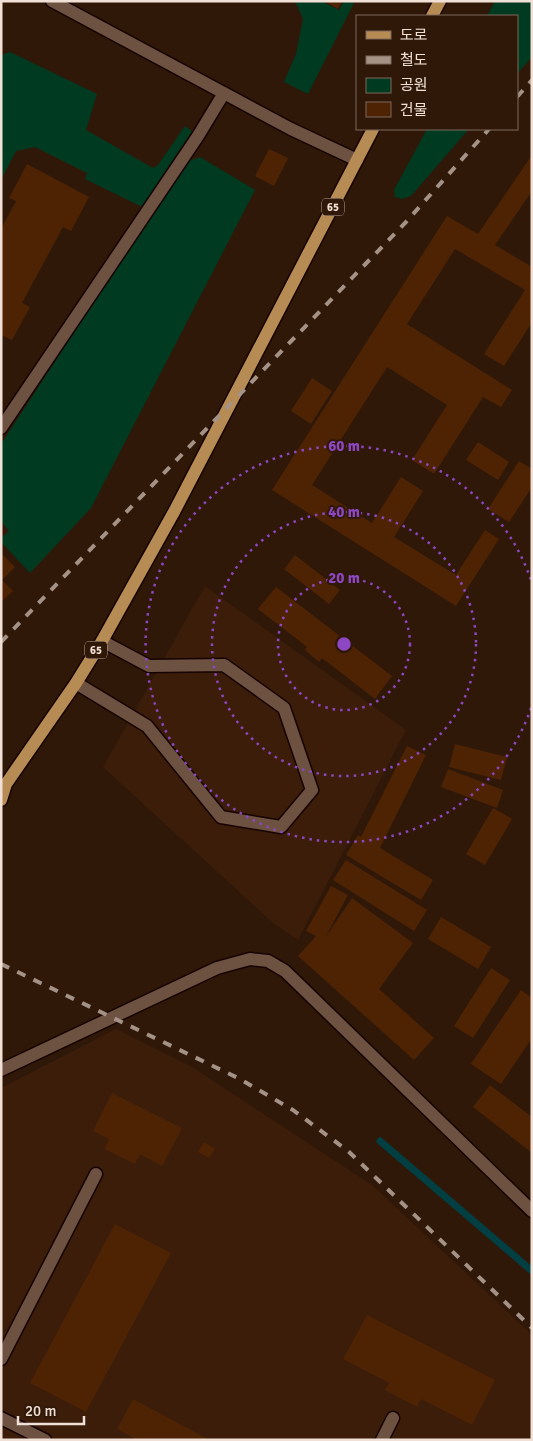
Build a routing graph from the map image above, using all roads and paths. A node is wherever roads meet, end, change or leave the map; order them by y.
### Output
1 (52, 1) edge
2 (440, 1) edge
3 (433, 15) edge
4 (224, 93) junction
5 (372, 130) edge
6 (357, 160) junction
7 (1, 428) edge
8 (102, 641) junction
9 (76, 683) junction
10 (4, 786) edge
11 (1, 800) edge
12 (1, 1070) edge
13 (96, 1174) dead end
14 (532, 1211) edge
15 (1, 1359) edge
16 (1, 1418) edge
17 (393, 1418) dead end
18 (45, 1440) edge
19 (382, 1440) edge

1 - 4 street
2 - 3 main road
4 - 6 street
4 - 7 street
5 - 6 main road, 65
6 - 8 main road, 65
8 - 9 main road, 65
8 - 9 street
9 - 10 main road, 65
10 - 11 main road, 65
12 - 14 street
13 - 15 street
16 - 18 street
17 - 19 street

